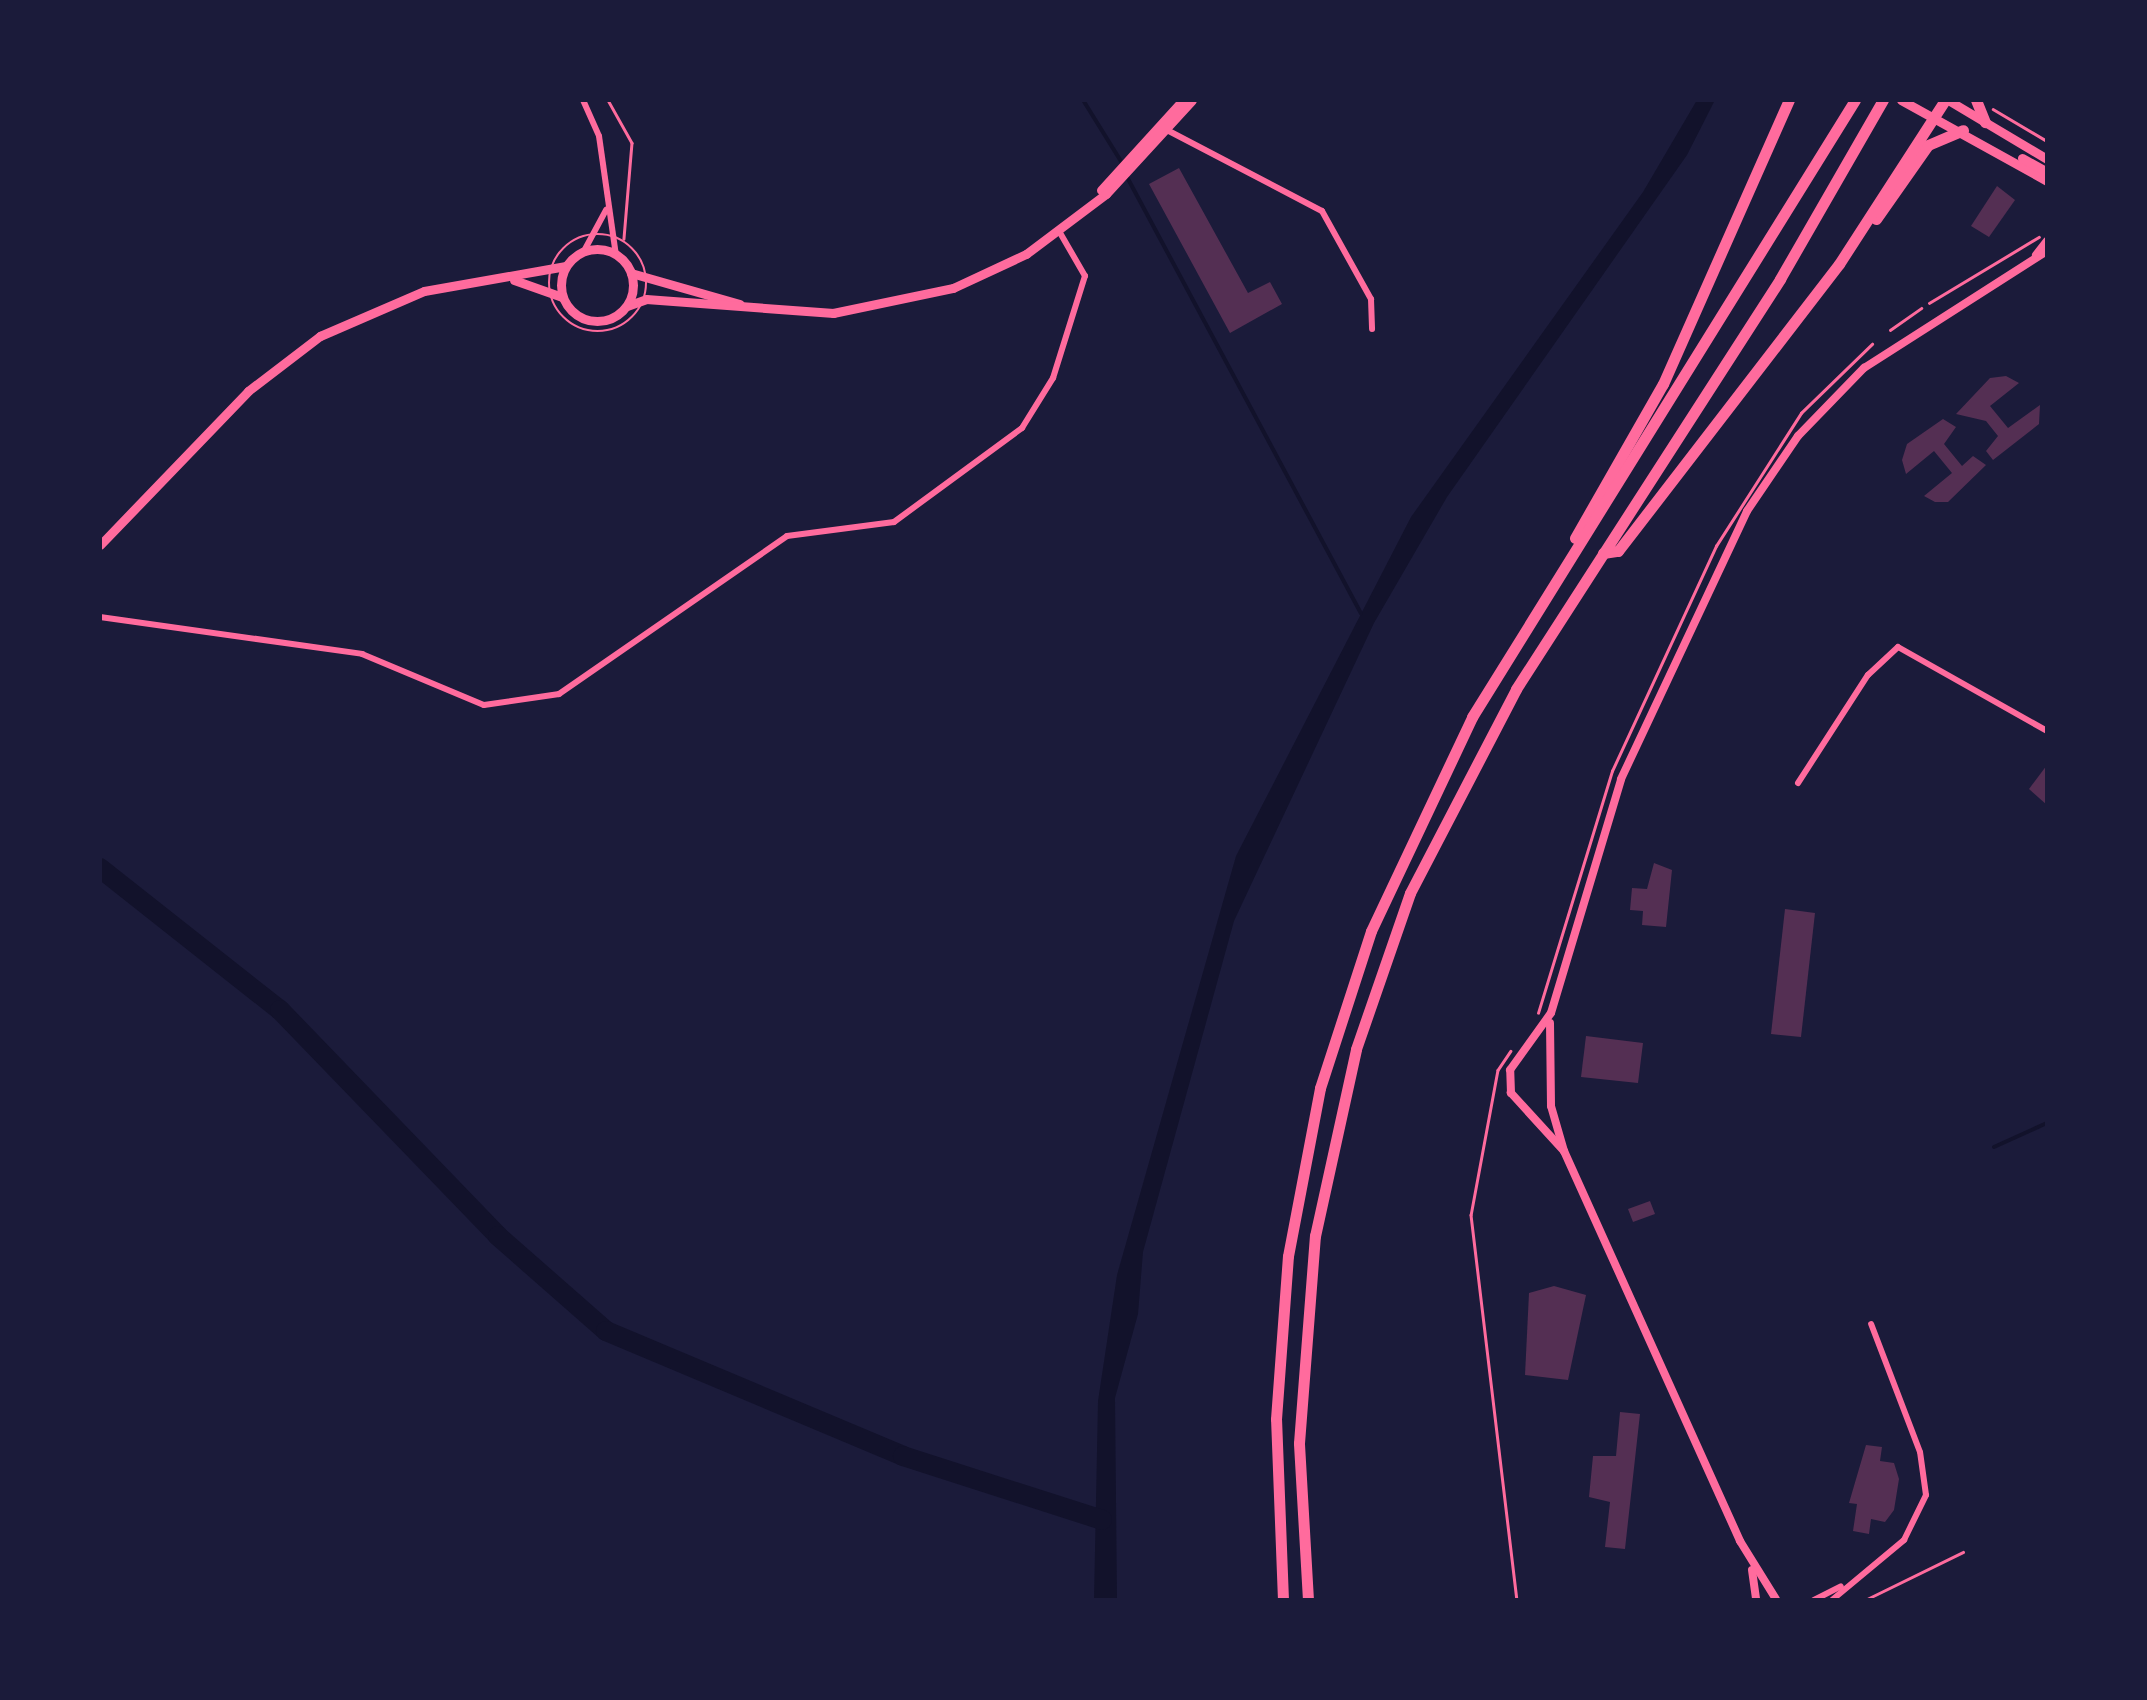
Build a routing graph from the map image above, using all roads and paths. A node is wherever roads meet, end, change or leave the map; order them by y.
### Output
1 (583, 100) edge
2 (608, 100) edge
3 (1183, 100) edge
4 (1192, 100) edge
5 (1788, 100) edge
6 (1856, 100) edge
7 (1901, 100) edge
8 (1946, 100) edge
9 (1978, 100) edge
10 (1880, 105) edge
11 (1934, 119) junction
12 (1984, 122) junction
13 (1168, 123) junction
14 (1963, 130) junction
15 (1189, 137) junction
16 (2047, 141) edge
17 (2010, 156) junction
18 (2047, 158) edge
19 (2047, 172) edge
20 (2047, 181) edge
21 (606, 209) junction
22 (2047, 229) edge
23 (1059, 231) junction
24 (1862, 231) junction
25 (595, 234) junction
26 (610, 235) junction
27 (624, 240) junction
28 (2047, 241) edge
29 (2047, 251) edge
30 (584, 252) junction
31 (2036, 254) junction
32 (616, 255) junction
33 (566, 266) junction
34 (548, 272) junction
35 (632, 273) junction
36 (508, 279) junction
37 (648, 284) junction
38 (547, 287) junction
39 (562, 297) junction
40 (646, 299) junction
41 (1929, 302) dead end
42 (627, 306) junction
43 (758, 308) junction
44 (1921, 308) dead end
45 (1372, 328) dead end
46 (1890, 330) dead end
47 (100, 545) edge
48 (1603, 553) junction
49 (1543, 600) junction
50 (100, 616) edge
51 (2047, 730) edge
52 (1798, 782) dead end
53 (1551, 1013) junction
54 (1528, 1056) junction
55 (1548, 1060) junction
56 (1495, 1094) dead end
57 (1552, 1096) junction
58 (1531, 1105) junction
59 (1564, 1152) junction
60 (1871, 1324) dead end
61 (1963, 1552) dead end
62 (1752, 1566) junction
63 (1847, 1583) junction
64 (1284, 1600) edge
65 (1308, 1600) edge
66 (1517, 1600) edge
67 (1756, 1600) edge
68 (1775, 1600) edge
69 (1789, 1600) edge
70 (1814, 1600) edge
71 (1832, 1600) edge
72 (1865, 1600) edge

1 - 21 street
2 - 27 path
3 - 13 main road
4 - 13 main road
5 - 49 highway
6 - 49 highway
7 - 11 main road
8 - 11 highway
8 - 12 main road
9 - 12 highway
9 - 16 path
10 - 48 highway
11 - 14 main road
11 - 24 highway
12 - 18 main road
13 - 15 street
13 - 15 street
13 - 23 main road
14 - 17 main road
14 - 24 highway
15 - 45 street
17 - 19 main road
17 - 20 main road
21 - 25 street
21 - 26 street
22 - 41 path
23 - 43 main road
23 - 50 street
24 - 48 highway
25 - 26 path
25 - 30 street
25 - 34 path
26 - 27 path
26 - 32 street
27 - 37 path
28 - 31 street
29 - 31 street
30 - 32 main road
30 - 33 main road
31 - 53 street
32 - 35 main road
33 - 34 main road
33 - 39 main road
34 - 36 main road
34 - 38 path
35 - 37 main road
35 - 42 main road
36 - 38 main road
36 - 47 main road
37 - 40 path
37 - 43 main road
38 - 39 main road
38 - 40 path
39 - 42 main road
40 - 42 main road
40 - 43 main road
44 - 46 path
48 - 65 highway
49 - 64 highway
51 - 52 street
53 - 54 street
53 - 55 street
54 - 55 street
54 - 58 street
55 - 57 street
56 - 66 path
57 - 58 street
57 - 59 street
58 - 59 street
59 - 62 street
60 - 63 street
61 - 72 path
62 - 67 street
62 - 68 street
63 - 70 street
63 - 71 street
68 - 69 street

